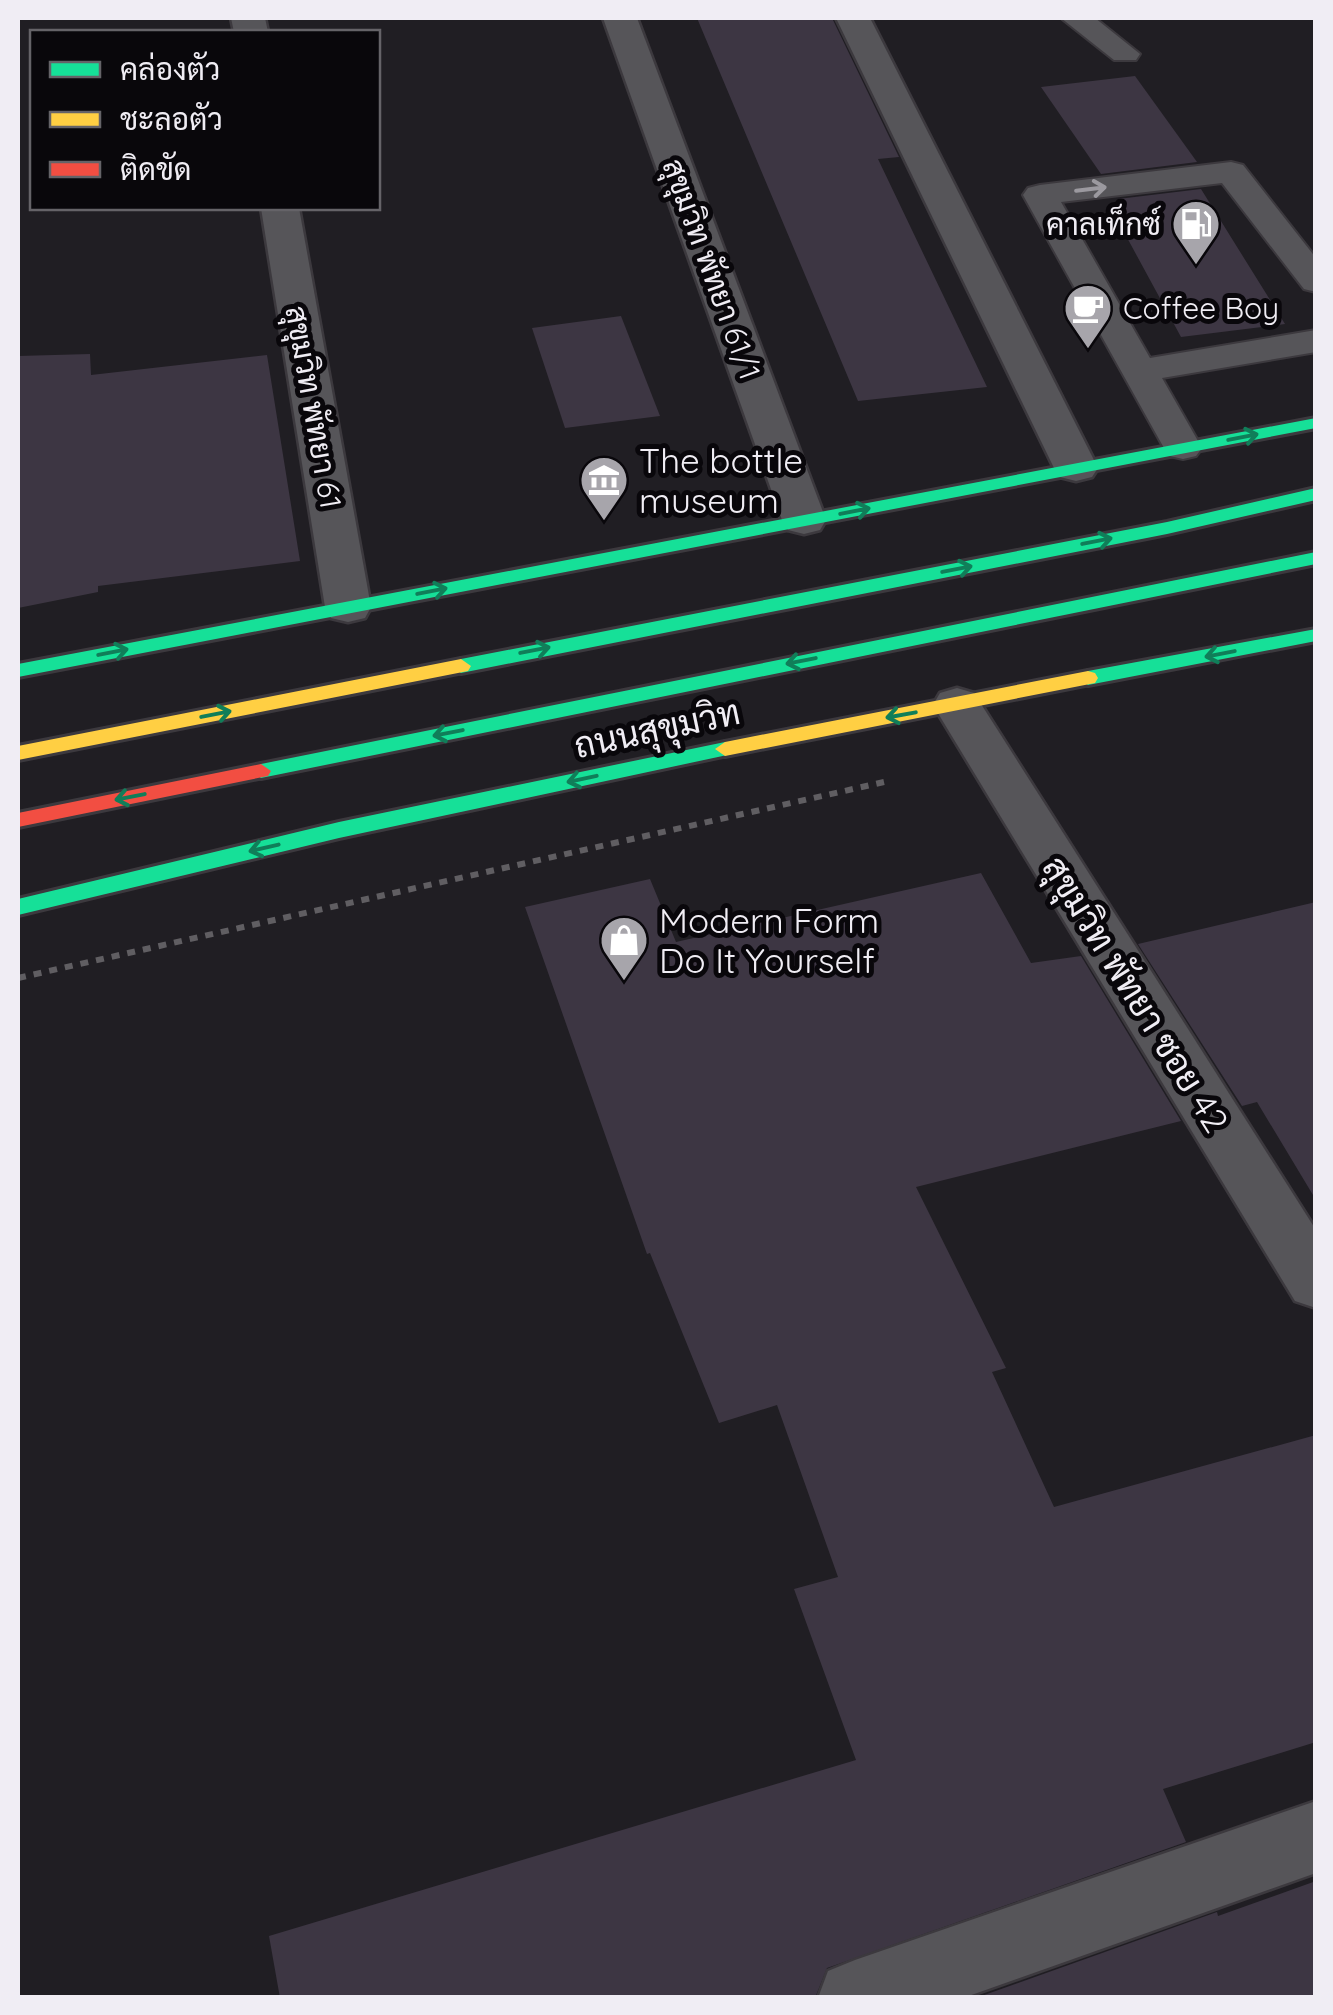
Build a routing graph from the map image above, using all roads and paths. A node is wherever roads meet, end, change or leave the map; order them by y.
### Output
1 (620, 18) edge
2 (852, 18) edge
3 (1076, 18) edge
4 (1126, 54) dead end
5 (280, 210) edge
6 (1316, 282) edge
7 (1316, 341) edge
8 (1140, 370) junction
9 (1316, 423) edge
10 (1183, 448) junction
11 (1076, 468) junction
12 (1316, 494) edge
13 (804, 520) junction
14 (1316, 558) edge
15 (348, 607) junction
16 (1316, 635) edge
17 (18, 670) edge
18 (957, 705) junction
19 (18, 753) edge
20 (988, 758) junction
21 (18, 820) edge
22 (18, 907) edge
23 (18, 978) edge
24 (1316, 1283) edge
25 (1316, 1837) edge
26 (855, 1998) edge

1 - 13 street, สุขุมวิท พัทยา 61/1
2 - 11 street
3 - 4 lane
5 - 15 street, สุขุมวิท พัทยา 61
8 -> 6 lane
7 - 8 lane
8 - 10 lane
10 -> 9 highway
10 - 11 highway
13 -> 11 highway
19 -> 12 highway
15 -> 13 highway
14 -> 21 highway, ถนนสุขุมวิท
17 -> 15 highway
16 -> 18 highway, ถนนสุขุมวิท
18 - 20 street, สุขุมวิท พัทยา ซอย 42
18 -> 22 highway, ถนนสุขุมวิท
20 - 23 path
20 - 24 street, สุขุมวิท พัทยา ซอย 42
25 - 26 street

